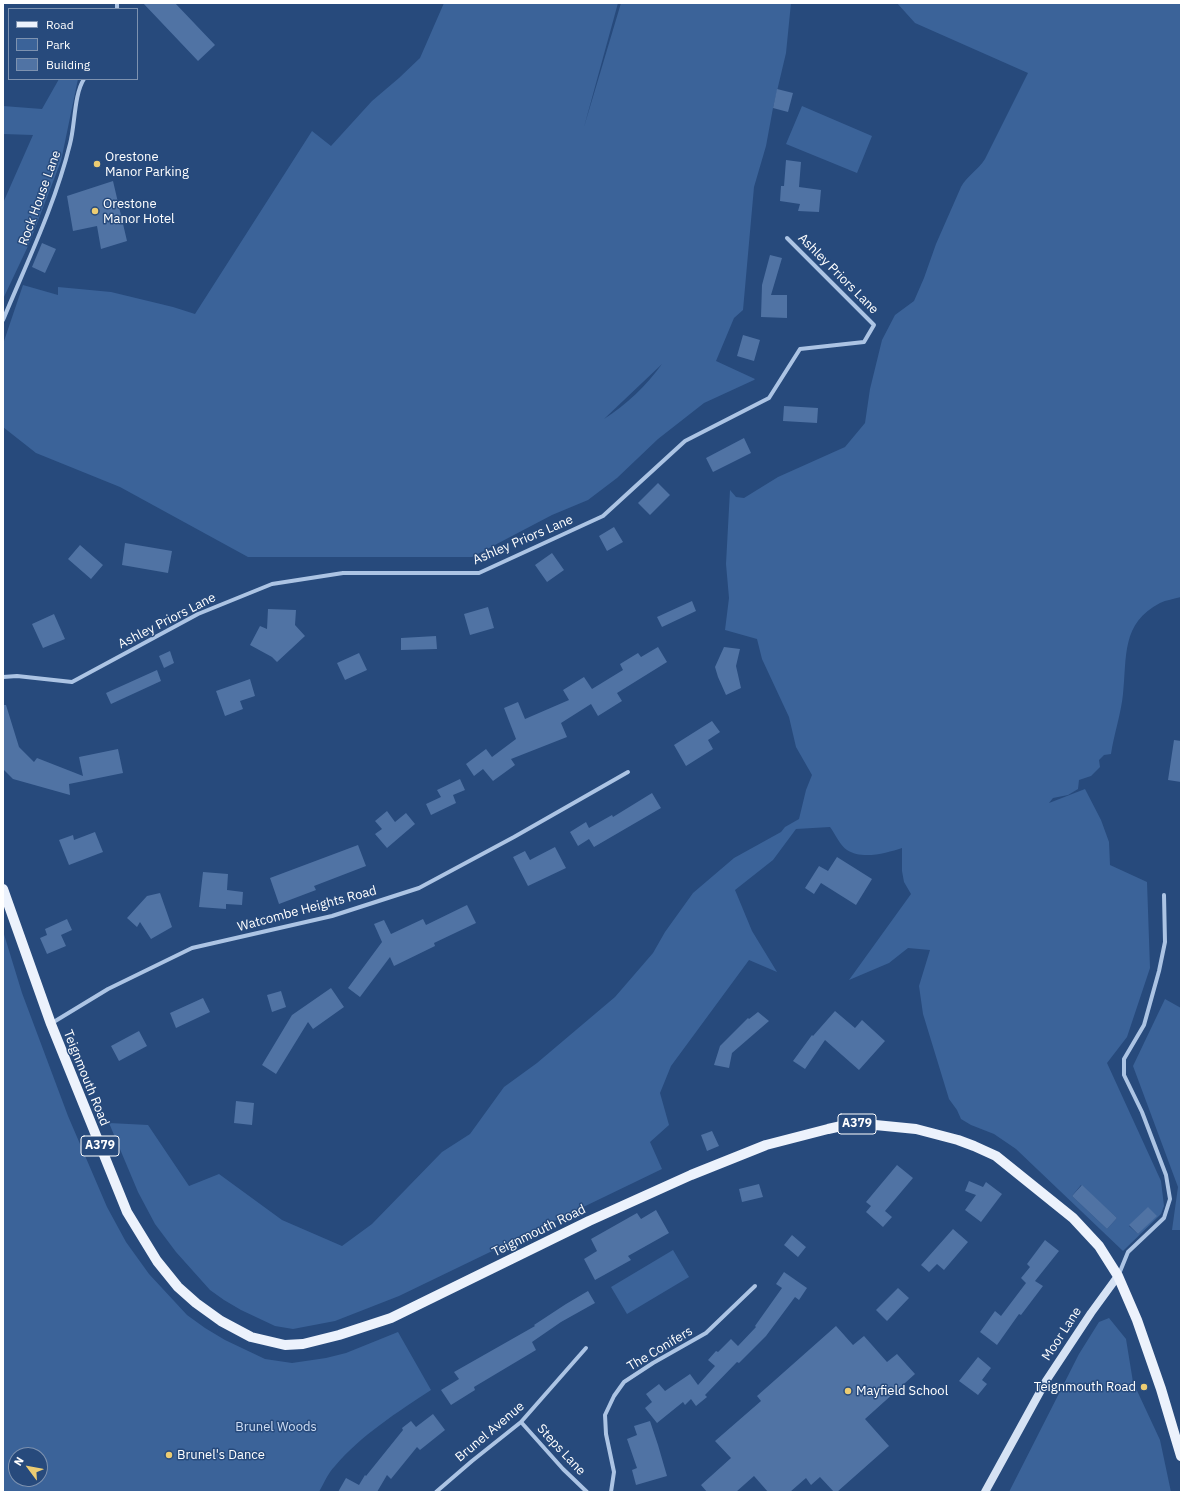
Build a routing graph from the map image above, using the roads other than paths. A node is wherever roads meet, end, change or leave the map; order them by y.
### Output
1 (83, 80) edge
2 (787, 238) dead end
3 (3, 320) edge
4 (3, 677) edge
5 (628, 772) dead end
6 (3, 889) edge
7 (1164, 896) dead end
8 (51, 1024) junction
9 (1118, 1276) junction
10 (755, 1286) dead end
11 (586, 1348) dead end
12 (521, 1422) junction
13 (1181, 1456) edge
14 (436, 1492) edge
15 (587, 1492) edge
16 (611, 1492) edge
17 (986, 1492) edge

1 - 3 street, Rock House Lane
2 - 4 street, Ashley Priors Lane
5 - 8 street, Watcombe Heights Road
6 - 8 main road, Teignmouth Road / A379
7 - 9 street
8 - 9 main road, Teignmouth Road / A379
9 - 13 main road, Teignmouth Road / A379
9 - 17 street, Moor Lane
10 - 16 street, The Conifers
11 - 12 street, Brunel Avenue
12 - 14 street, Brunel Avenue
12 - 15 street, Steps Lane

